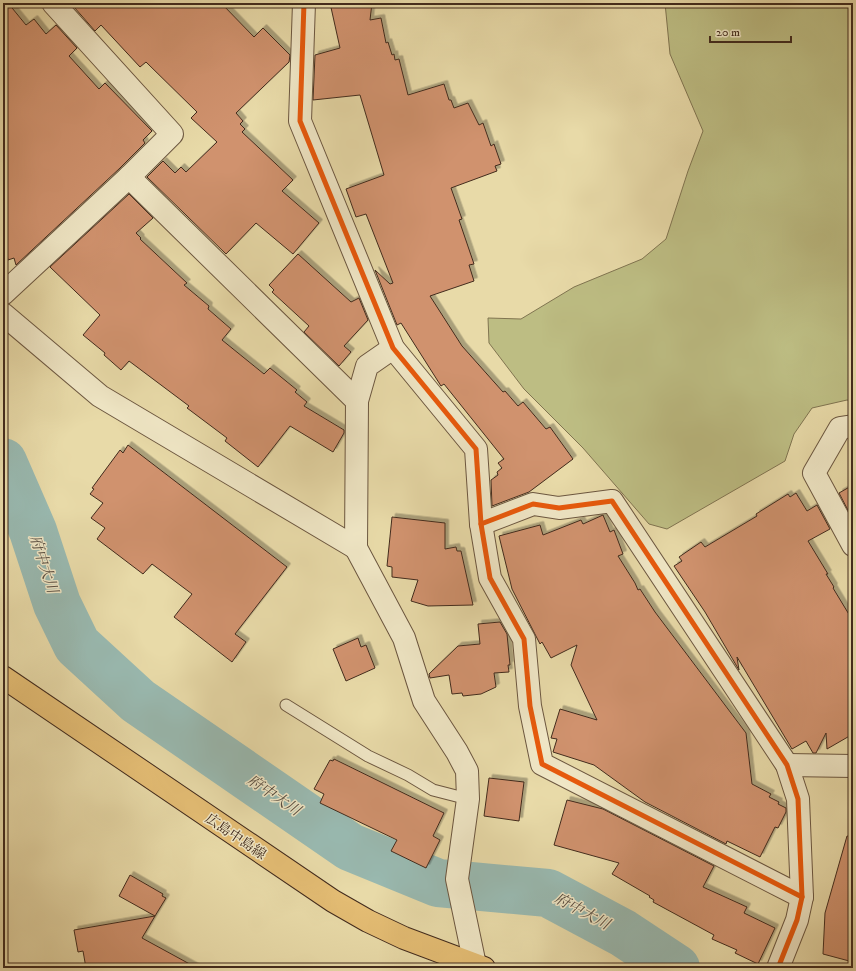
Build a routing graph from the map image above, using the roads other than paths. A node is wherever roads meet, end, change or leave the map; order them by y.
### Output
1 (53, 3) edge
2 (304, 3) edge
3 (129, 177) junction
4 (3, 294) edge
5 (3, 314) edge
6 (394, 348) junction
7 (357, 401) junction
8 (853, 426) edge
9 (481, 524) junction
10 (853, 545) edge
11 (356, 548) junction
12 (3, 677) edge
13 (286, 705) dead end
14 (787, 765) junction
15 (853, 766) edge
16 (468, 799) junction
17 (802, 897) junction
18 (479, 966) edge
19 (778, 968) edge

1 - 3 street
2 - 6 street
3 - 4 street
3 - 7 street
5 - 11 street
6 - 7 street
6 - 9 street
7 - 11 street
8 - 10 street
9 - 14 street
9 - 17 street
11 - 16 street
12 - 18 main road, 広島中島線
13 - 16 lane
14 - 15 street
14 - 17 street
16 - 18 street
17 - 19 street

